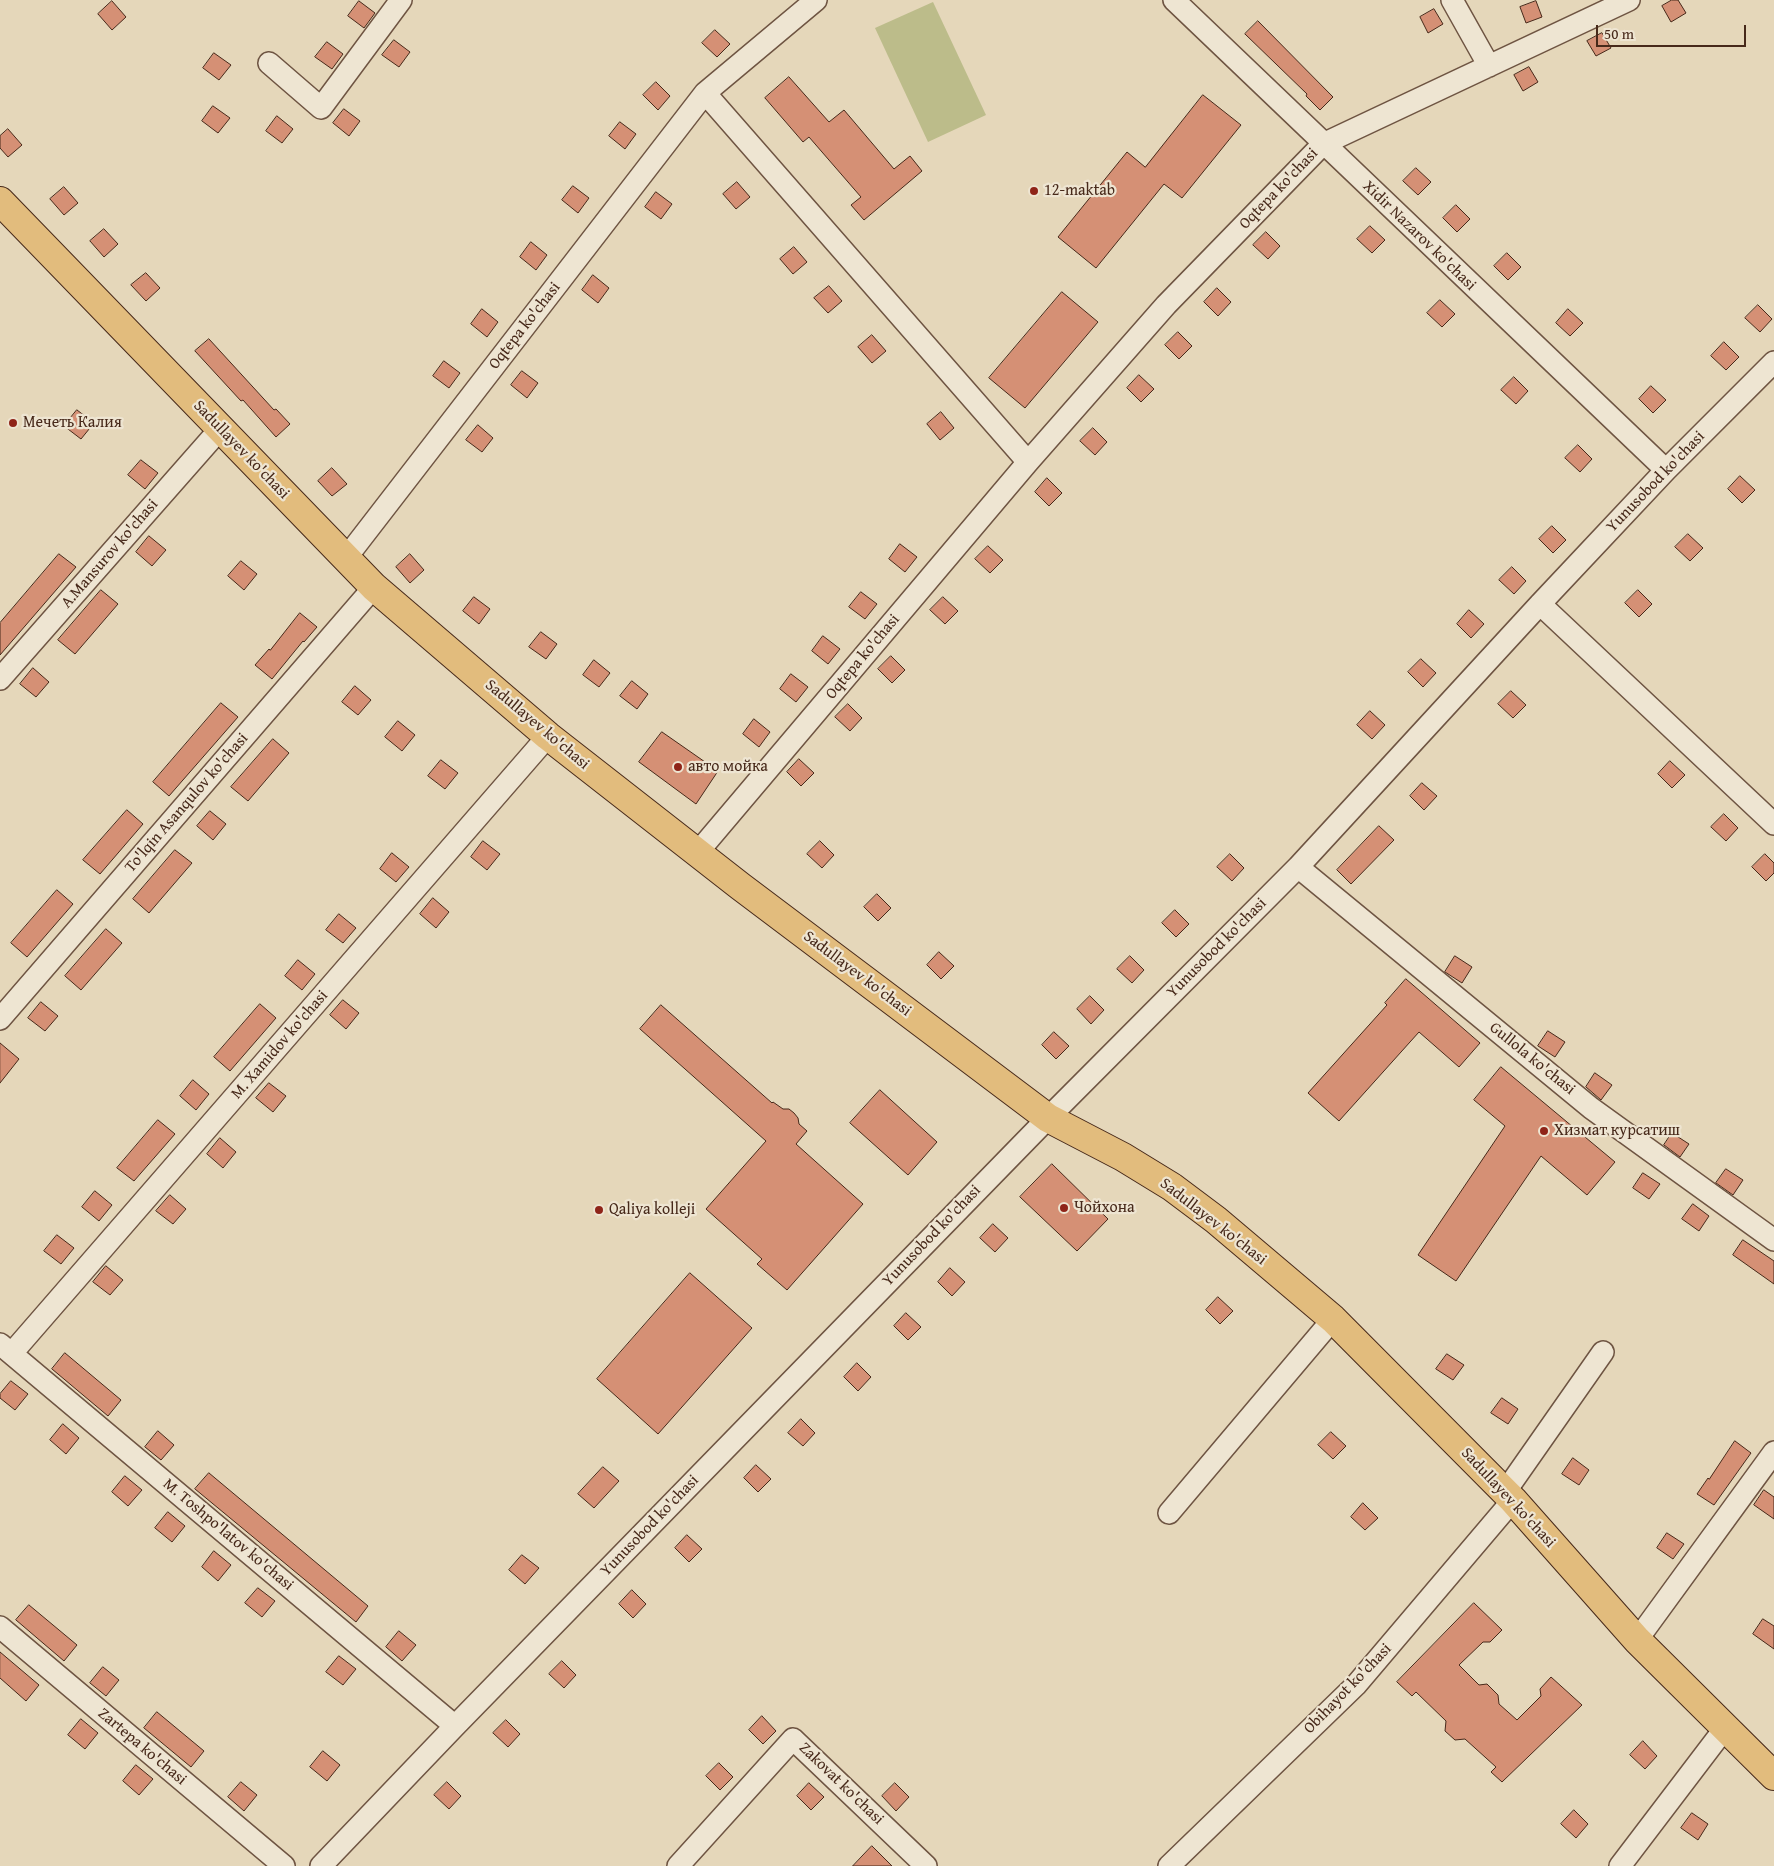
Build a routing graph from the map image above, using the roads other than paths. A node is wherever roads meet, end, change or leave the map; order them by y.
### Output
1 (401, 0) edge
2 (816, 0) edge
3 (1174, 0) edge
4 (1452, 0) edge
5 (1629, 0) edge
6 (270, 63) dead end
7 (1489, 66) junction
8 (705, 93) junction
9 (1323, 144) junction
10 (0, 201) edge
11 (1774, 362) edge
12 (220, 429) junction
13 (1028, 462) junction
14 (1666, 470) junction
15 (346, 558) junction
16 (374, 587) junction
17 (1540, 604) junction
18 (0, 679) edge
19 (548, 736) junction
20 (1774, 824) edge
21 (698, 852) junction
22 (1298, 867) junction
23 (0, 1019) edge
24 (1048, 1118) junction
25 (1774, 1240) edge
26 (1333, 1319) junction
27 (6, 1349) edge
28 (1603, 1352) dead end
29 (1774, 1452) edge
30 (1509, 1496) junction
31 (1169, 1513) dead end
32 (0, 1627) edge
33 (1637, 1640) junction
34 (455, 1726) junction
35 (1725, 1728) junction
36 (1774, 1757) edge
37 (1774, 1776) edge
38 (284, 1866) edge
39 (321, 1866) edge
40 (678, 1866) edge
41 (926, 1866) edge
42 (1169, 1866) edge
43 (1620, 1866) edge

1 - 6 street
2 - 8 street, Oqtepa ko'chasi
3 - 9 street, Xidir Nazarov ko'chasi
4 - 7 street
5 - 7 street, Oqtepa ko'chasi
7 - 9 street, Oqtepa ko'chasi
8 - 13 street
8 - 15 street, Oqtepa ko'chasi
9 - 13 street, Oqtepa ko'chasi
9 - 14 street, Xidir Nazarov ko'chasi
10 - 12 main road, Sadullayev ko'chasi
11 - 14 street, Yunusobod ko'chasi
12 - 15 main road, Sadullayev ko'chasi
12 - 18 street, A.Mansurov ko'chasi
13 - 21 street, Oqtepa ko'chasi
14 - 17 street, Yunusobod ko'chasi
15 - 16 main road, Sadullayev ko'chasi
16 - 19 main road, Sadullayev ko'chasi
16 - 23 street, To'lqin Asanqulov ko'chasi
17 - 20 street
17 - 22 street, Yunusobod ko'chasi
19 - 21 main road, Sadullayev ko'chasi
19 - 27 street, M. Xamidov ko'chasi
21 - 24 main road, Sadullayev ko'chasi
22 - 24 street, Yunusobod ko'chasi
22 - 25 street, Gullola ko'chasi
24 - 26 main road, Sadullayev ko'chasi
24 - 34 street, Yunusobod ko'chasi
26 - 30 main road, Sadullayev ko'chasi
26 - 31 street
27 - 34 street, M. Toshpo'latov ko'chasi
28 - 30 street, Obihayot ko'chasi
29 - 33 street
30 - 33 main road, Sadullayev ko'chasi
30 - 42 street, Obihayot ko'chasi
32 - 38 street, Zartepa ko'chasi
33 - 35 main road, Sadullayev ko'chasi
34 - 39 street, Yunusobod ko'chasi
35 - 36 main road, Sadullayev ko'chasi
35 - 37 main road, Sadullayev ko'chasi
35 - 43 street
40 - 41 street, Zakovat ko'chasi

